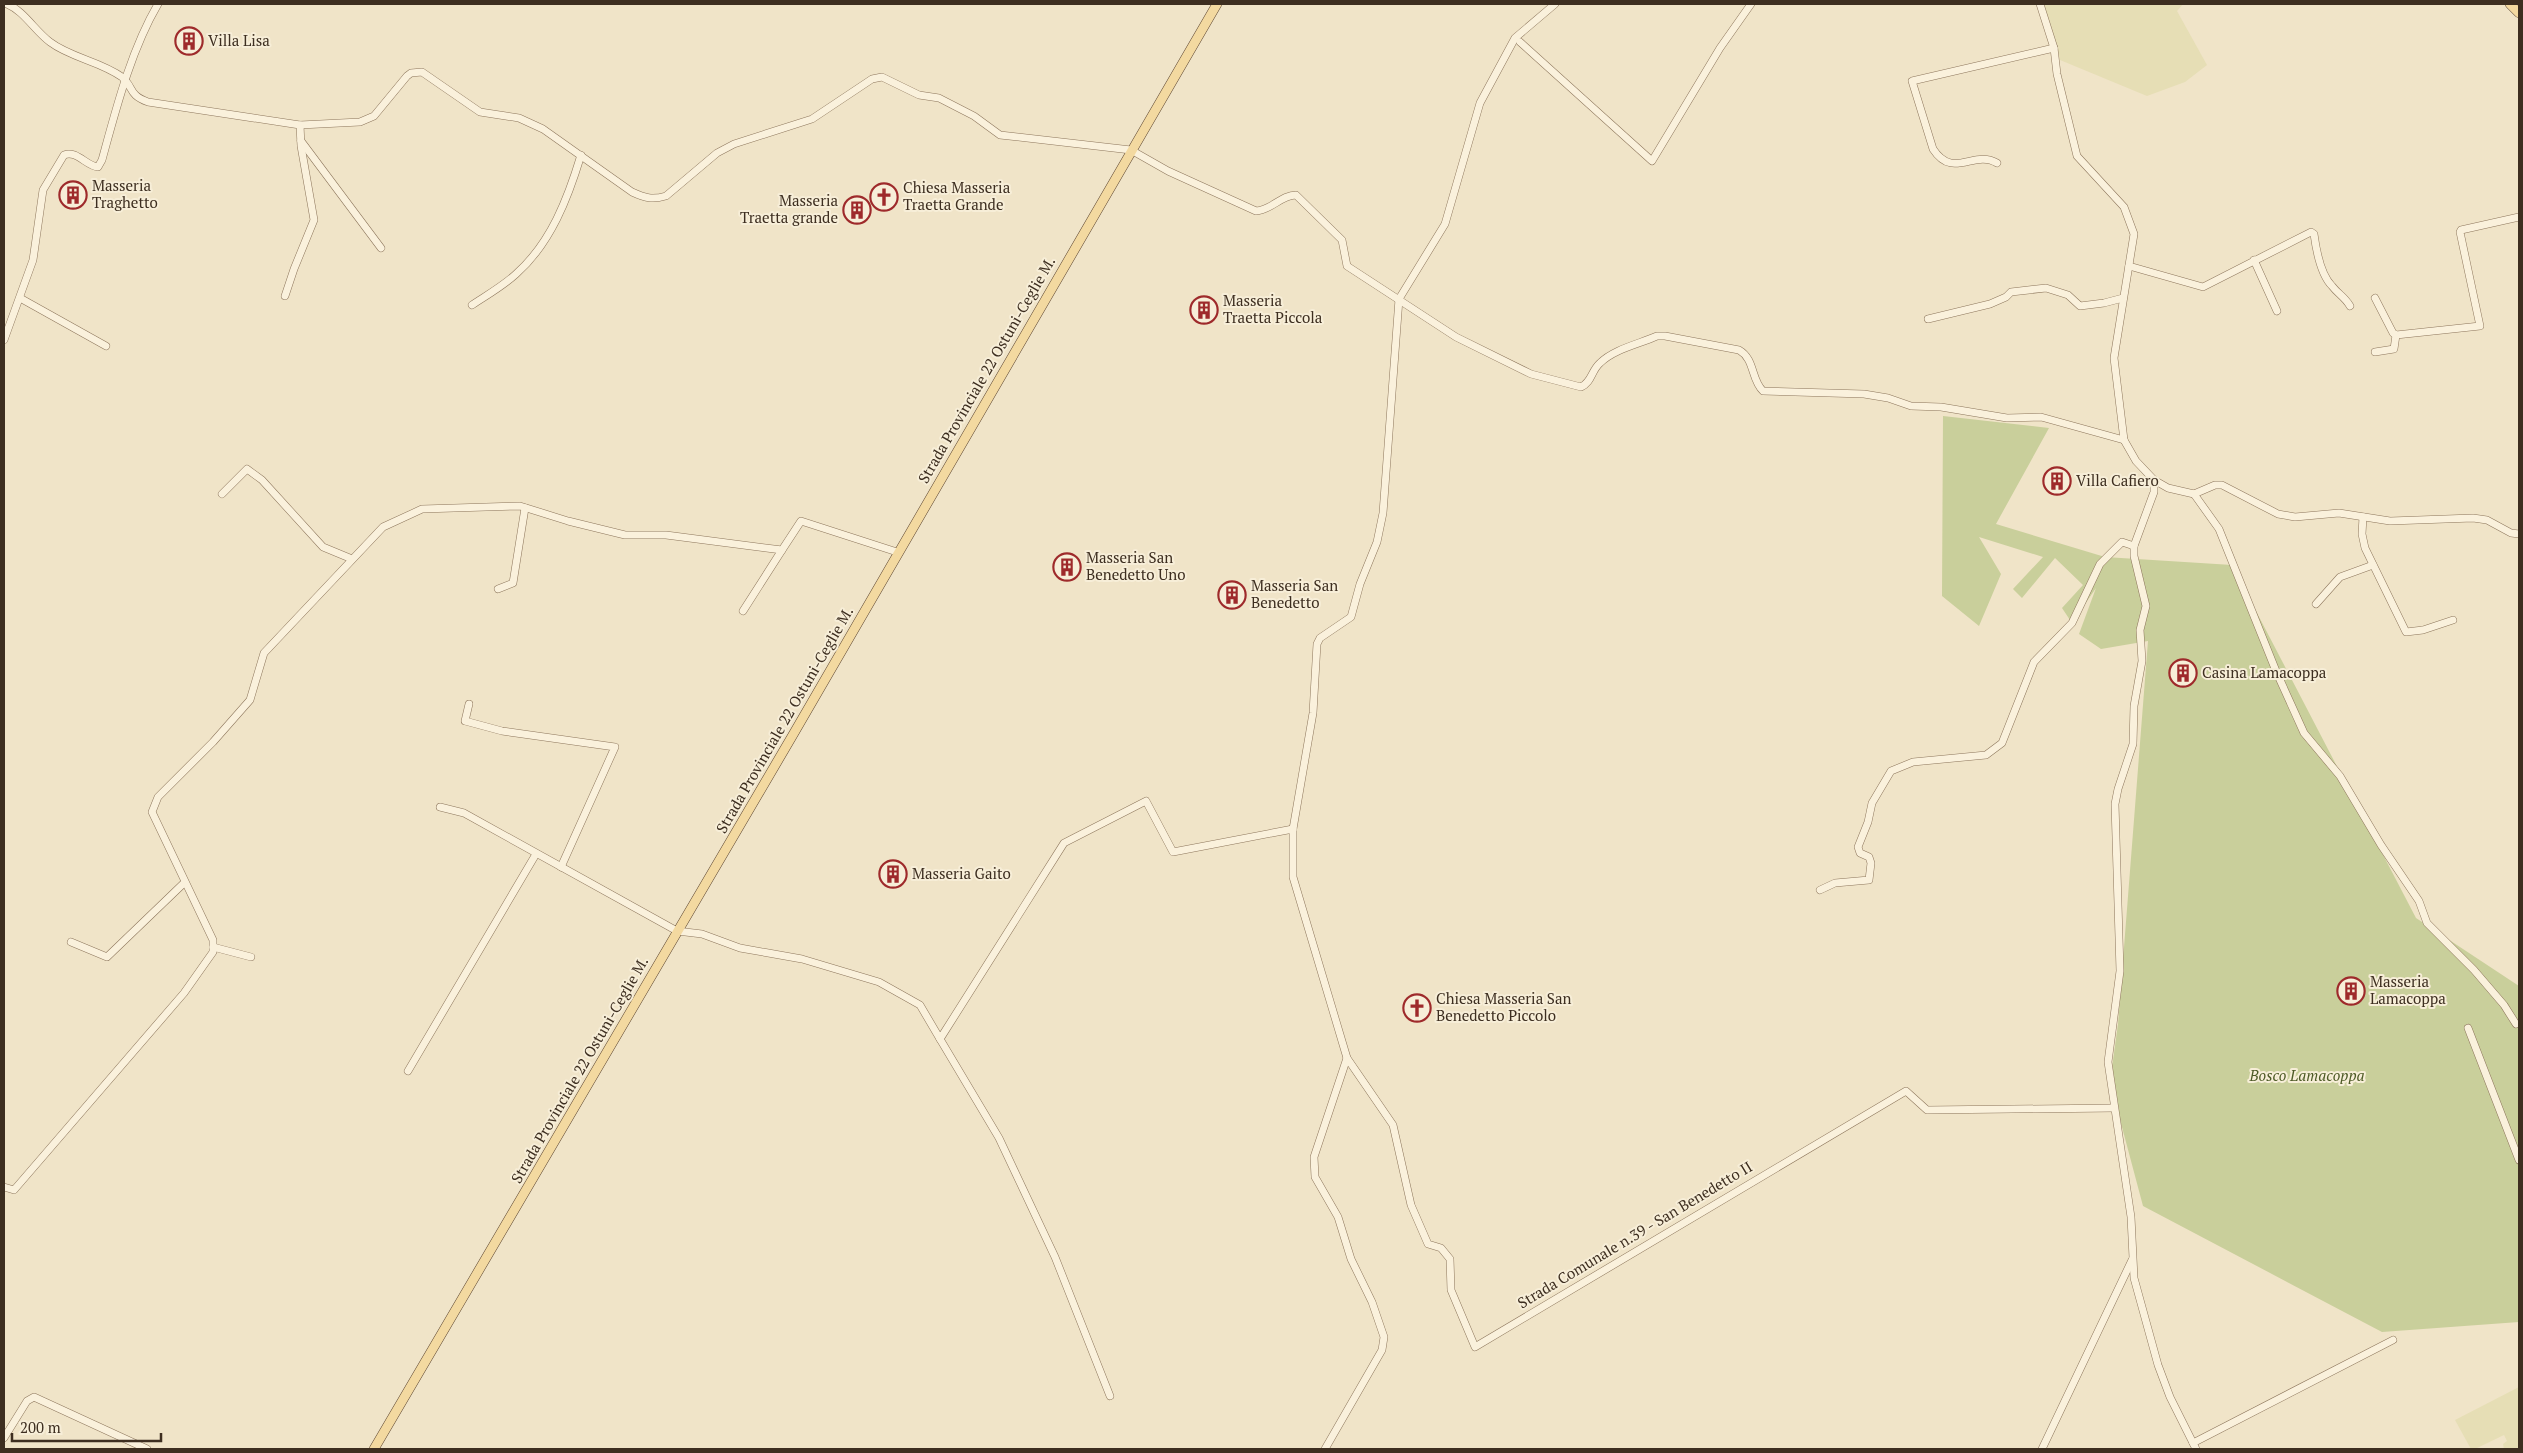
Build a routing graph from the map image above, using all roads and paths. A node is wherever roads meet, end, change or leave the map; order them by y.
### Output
1 (7, 4) edge
2 (158, 4) edge
3 (1217, 4) edge
4 (1555, 4) edge
5 (1751, 4) edge
6 (2040, 4) edge
7 (2510, 4) edge
8 (2519, 13) edge
9 (1520, 42) dead end
10 (2054, 48) junction
11 (125, 80) junction
12 (300, 125) junction
13 (301, 141) junction
14 (1131, 150) junction
15 (581, 154) junction
16 (1997, 163) dead end
17 (2519, 217) edge
18 (381, 248) dead end
19 (2254, 260) junction
20 (2129, 266) junction
21 (286, 296) dead end
22 (20, 298) junction
23 (2123, 298) junction
24 (2375, 298) dead end
25 (1399, 299) junction
26 (472, 305) dead end
27 (2350, 306) dead end
28 (2277, 311) dead end
29 (1928, 319) dead end
30 (2396, 335) junction
31 (4, 340) edge
32 (106, 346) dead end
33 (2375, 352) dead end
34 (2124, 440) junction
35 (2154, 480) junction
36 (222, 494) dead end
37 (2194, 494) junction
38 (525, 508) junction
39 (2363, 516) junction
40 (2519, 534) edge
41 (2134, 546) junction
42 (782, 550) junction
43 (897, 552) junction
44 (352, 559) junction
45 (2373, 565) junction
46 (498, 590) dead end
47 (2316, 604) dead end
48 (743, 610) dead end
49 (2453, 620) dead end
50 (469, 704) dead end
51 (440, 807) dead end
52 (1293, 828) junction
53 (536, 854) junction
54 (561, 867) junction
55 (184, 883) junction
56 (1820, 890) dead end
57 (678, 931) junction
58 (71, 942) dead end
59 (213, 947) junction
60 (251, 957) dead end
61 (2516, 1024) dead end
62 (2468, 1028) dead end
63 (940, 1039) junction
64 (1347, 1058) junction
65 (408, 1071) dead end
66 (2114, 1108) junction
67 (2519, 1160) edge
68 (4, 1187) edge
69 (2133, 1257) junction
70 (2124, 1278) junction
71 (2134, 1278) junction
72 (2393, 1340) dead end
73 (1110, 1396) dead end
74 (4, 1438) edge
75 (2195, 1446) edge
76 (147, 1449) edge
77 (374, 1449) edge
78 (1325, 1449) edge
79 (2042, 1449) edge

1 - 11 street
2 - 11 street
3 - 14 main road, Strada Provinciale 22 Ostuni-Ceglie M.
4 - 25 street
5 - 9 street
6 - 10 street
7 - 8 main road
10 - 16 street
10 - 20 street
11 - 12 street
11 - 22 street
12 - 13 street
12 - 15 street
13 - 18 street
13 - 21 street
14 - 15 street
14 - 25 street
14 - 43 main road, Strada Provinciale 22 Ostuni-Ceglie M.
15 - 26 street
17 - 30 street
19 - 20 street
19 - 27 street
19 - 28 street
20 - 23 street
22 - 31 street
22 - 32 street
23 - 29 street
23 - 34 street
24 - 30 street
25 - 34 street
25 - 52 street
30 - 33 street
34 - 35 street
35 - 37 street
35 - 41 street
36 - 44 street
37 - 39 street
37 - 61 street
38 - 42 street
38 - 44 street
38 - 46 street
39 - 40 street
39 - 45 street
41 - 56 street
41 - 66 street
42 - 43 street
42 - 48 street
43 - 57 main road, Strada Provinciale 22 Ostuni-Ceglie M.
44 - 55 street
45 - 47 street
45 - 49 street
50 - 54 street
51 - 53 street
52 - 63 street
52 - 64 street
53 - 54 street
53 - 65 street
54 - 57 street
55 - 58 street
55 - 59 street
57 - 63 street
57 - 77 main road, Strada Provinciale 22 Ostuni-Ceglie M.
59 - 60 street
59 - 68 street
62 - 67 street
63 - 73 street
64 - 66 street, Strada Comunale n.39 - San Benedetto II
64 - 78 street
66 - 69 street
69 - 70 street
69 - 71 street
70 - 71 street
70 - 79 street
71 - 75 street
72 - 75 street
74 - 76 street

